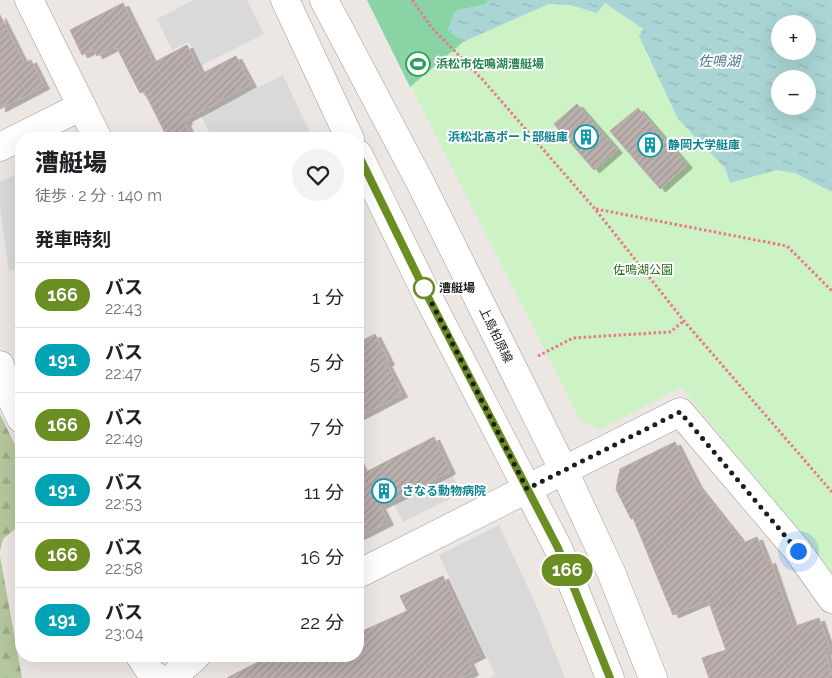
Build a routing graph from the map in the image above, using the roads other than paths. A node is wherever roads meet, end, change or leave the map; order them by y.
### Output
1 (29, 0) edge
2 (285, 0) edge
3 (324, 0) edge
4 (82, 106) junction
5 (30, 132) edge
6 (95, 132) edge
7 (347, 132) edge
8 (15, 140) edge
9 (0, 147) edge
10 (364, 166) edge
11 (0, 365) edge
12 (15, 404) edge
13 (564, 471) junction
14 (527, 489) junction
15 (364, 571) edge
16 (832, 599) edge
17 (144, 662) edge
18 (189, 662) edge
19 (158, 678) edge
20 (174, 678) edge
21 (610, 678) edge
22 (653, 678) edge

1 - 4 street
2 - 7 street
3 - 13 street, 上島柏原線
4 - 5 street
4 - 6 street
8 - 9 street
10 - 14 street
11 - 12 street
13 - 14 street
13 - 16 street
13 - 22 street, 上島柏原線
14 - 15 street
14 - 21 street
17 - 19 street
18 - 20 street

